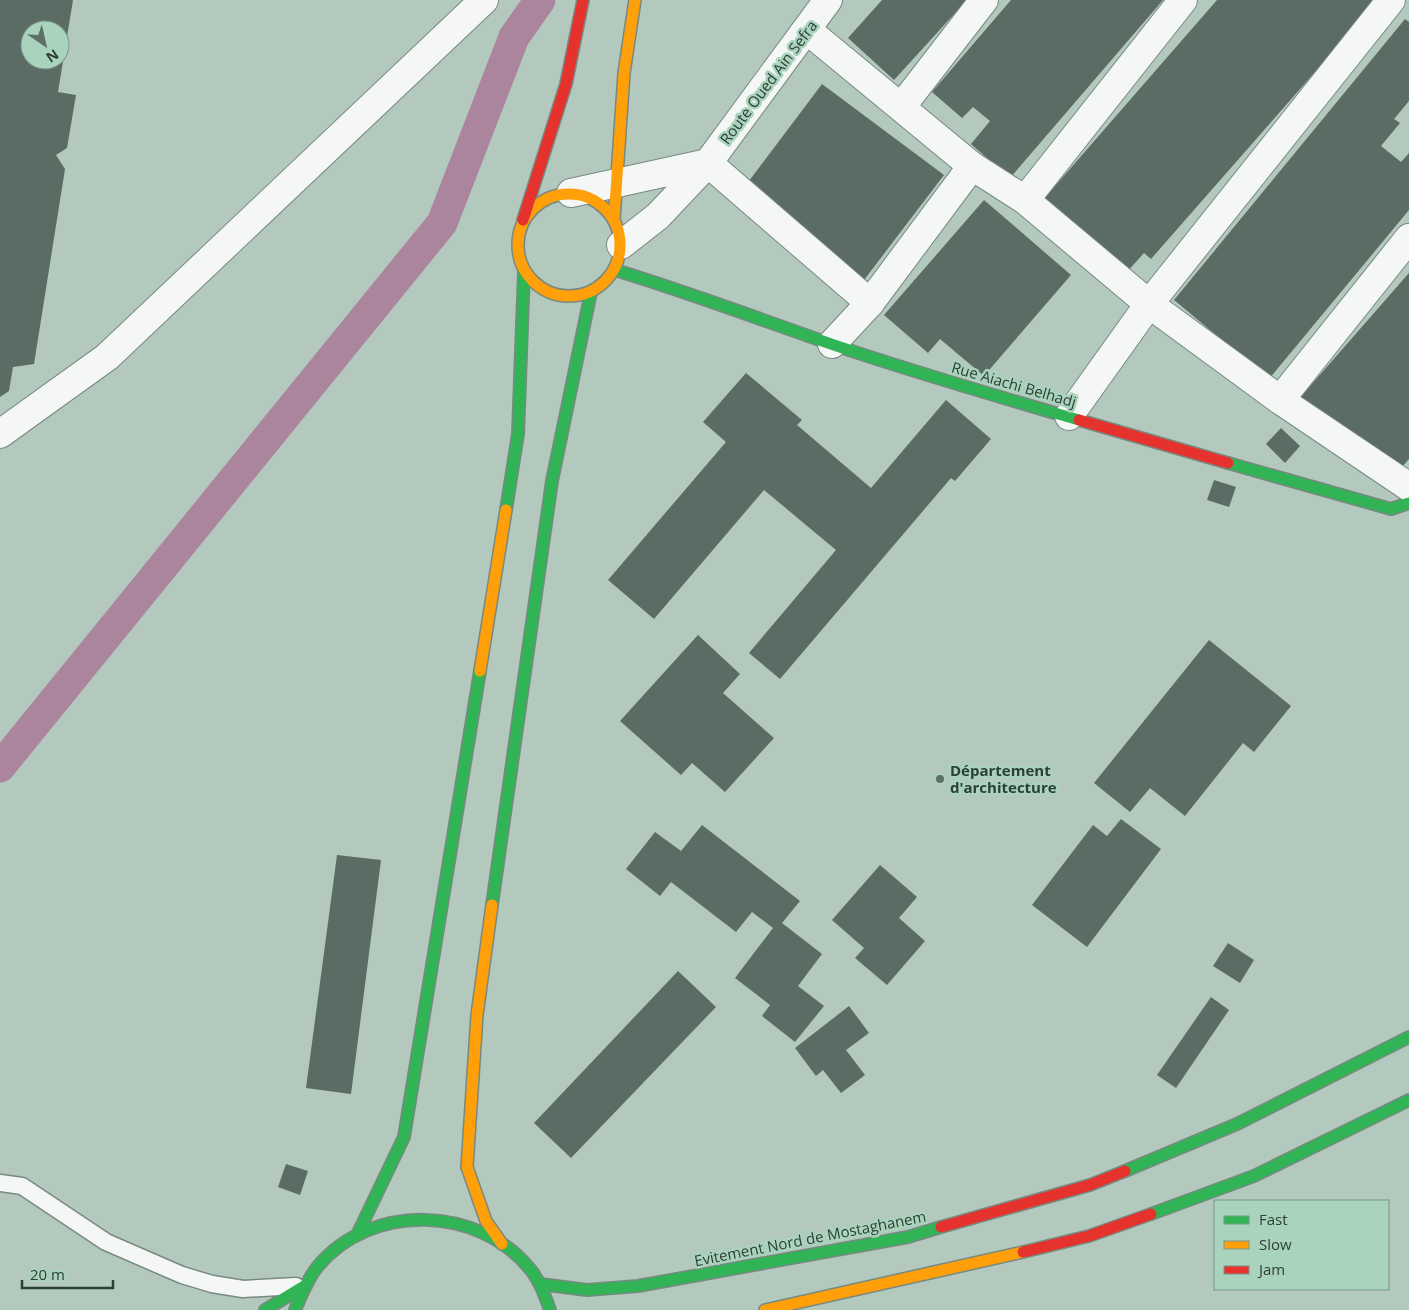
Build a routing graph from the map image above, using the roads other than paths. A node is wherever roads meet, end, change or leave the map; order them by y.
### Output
1 (484, 0) edge
2 (583, 0) edge
3 (635, 0) edge
4 (828, 0) edge
5 (984, 0) edge
6 (1183, 0) edge
7 (1392, 0) edge
8 (807, 30) junction
9 (902, 106) junction
10 (708, 163) junction
11 (972, 166) junction
12 (616, 182) junction
13 (571, 193) junction
14 (1025, 200) junction
15 (520, 227) junction
16 (1409, 238) edge
17 (617, 245) junction
18 (524, 272) junction
19 (591, 292) junction
20 (870, 302) junction
21 (1149, 304) junction
22 (832, 344) junction
23 (1280, 400) junction
24 (1069, 416) junction
25 (0, 434) edge
26 (1409, 487) edge
27 (1409, 503) edge
28 (1409, 1037) edge
29 (1409, 1100) edge
30 (0, 1183) edge
31 (357, 1235) junction
32 (502, 1244) junction
33 (540, 1284) junction
34 (306, 1285) junction
35 (264, 1310) edge
36 (295, 1310) edge
37 (550, 1310) edge
38 (765, 1310) edge

1 - 25 street
2 - 15 main road
3 - 12 main road
4 - 8 street, Route Oued Ain Sefra
5 - 9 street
6 - 14 street
7 - 21 street
8 - 9 street
8 - 10 street, Route Oued Ain Sefra
9 - 11 street
10 - 12 street
10 - 17 street, Route Oued Ain Sefra
10 - 20 street
11 - 14 street
11 - 20 street
12 - 13 street
12 - 17 main road
13 - 15 main road
13 - 17 main road
14 - 21 street
15 - 18 main road
16 - 23 street
17 - 19 main road
17 - 22 main road, Rue Aiachi Belhadj
18 - 19 main road
18 - 31 main road
19 - 32 main road
20 - 22 street
21 - 23 street
21 - 24 street
22 - 24 main road, Rue Aiachi Belhadj
23 - 26 street
24 - 27 main road, Rue Aiachi Belhadj
28 - 33 main road, Evitement Nord de Mostaghanem
29 - 38 main road
30 - 34 lane
31 - 32 main road
31 - 34 main road
32 - 33 main road
33 - 37 main road
34 - 35 main road
34 - 36 main road

